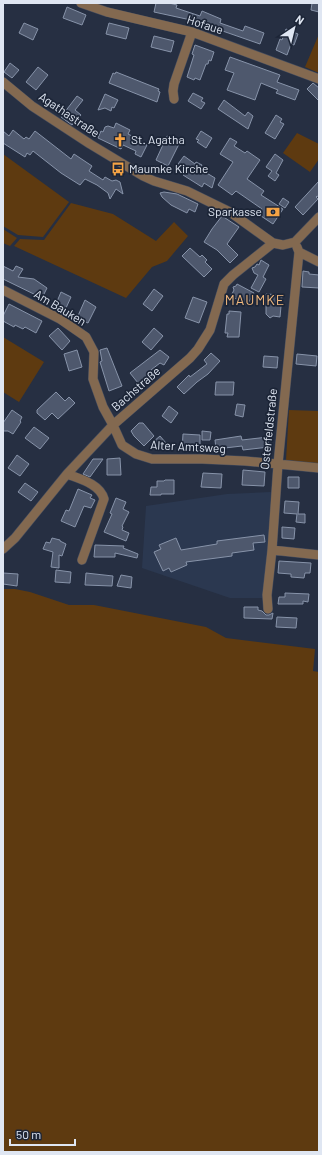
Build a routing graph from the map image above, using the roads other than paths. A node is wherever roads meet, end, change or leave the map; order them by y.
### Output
1 (81, 3) edge
2 (192, 32) junction
3 (319, 79) edge
4 (3, 82) edge
5 (174, 98) dead end
6 (319, 217) edge
7 (295, 242) junction
8 (273, 243) junction
9 (299, 252) junction
10 (319, 262) edge
11 (3, 290) edge
12 (113, 425) junction
13 (278, 464) junction
14 (319, 468) edge
15 (67, 474) junction
16 (3, 549) edge
17 (272, 550) junction
18 (319, 555) edge
19 (82, 560) dead end
20 (268, 609) dead end

1 - 2 street, Hofaue
2 - 3 street, Hofaue
2 - 5 street
4 - 8 street, Agathastraße
6 - 7 street
7 - 8 street
7 - 9 street
8 - 12 street, Bachstraße
9 - 10 street
9 - 13 street, Osterfeldstraße
11 - 12 street, Am Bauken
12 - 13 street, Alter Amtsweg
12 - 15 street, Bachstraße
13 - 14 street, Alter Amtsweg
13 - 17 street, Osterfeldstraße
15 - 16 street, Bachstraße
15 - 19 street
17 - 18 street
17 - 20 street, Osterfeldstraße

